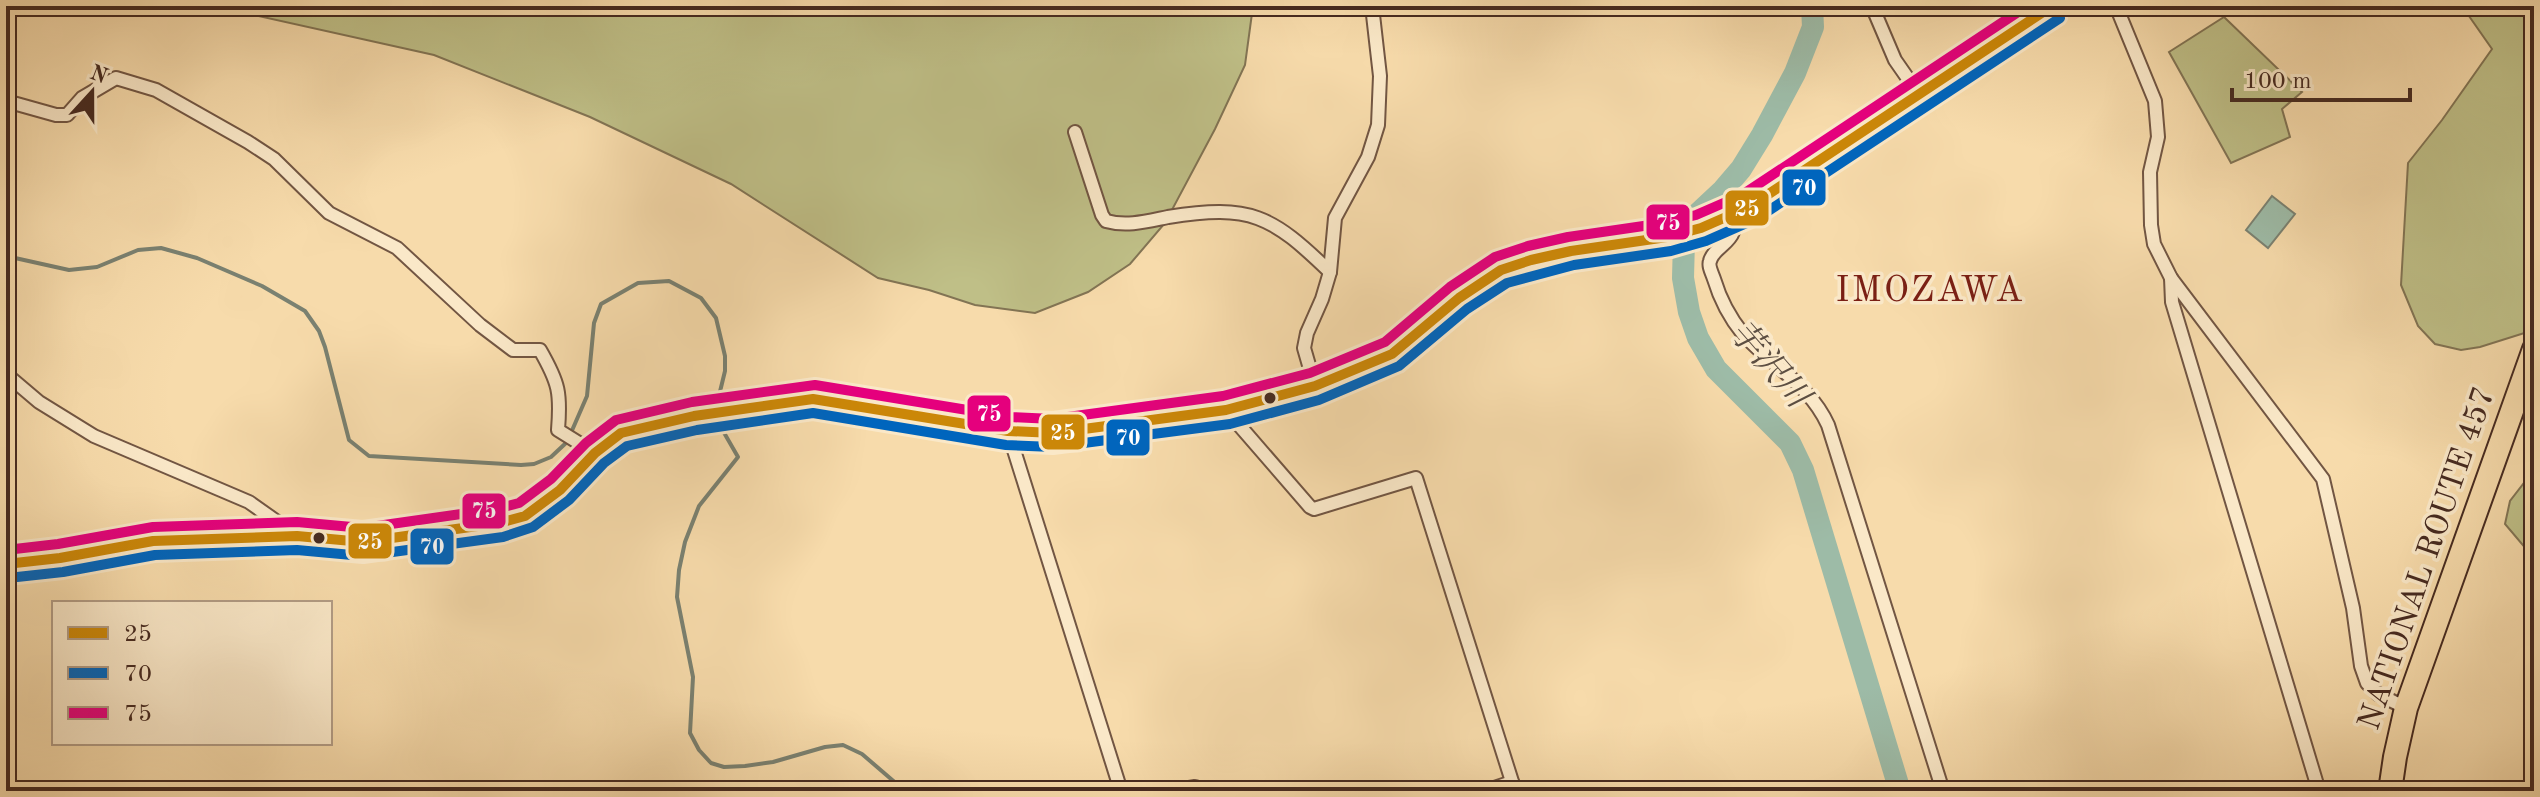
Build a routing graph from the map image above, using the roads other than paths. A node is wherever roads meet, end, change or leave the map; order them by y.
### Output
1 (1372, 6) edge
2 (1872, 6) edge
3 (2052, 6) edge
4 (2116, 6) edge
5 (1918, 93) junction
6 (6, 101) edge
7 (1075, 132) dead end
8 (1727, 218) junction
9 (1330, 272) junction
10 (2171, 278) junction
11 (2534, 349) edge
12 (6, 374) edge
13 (1315, 386) junction
14 (1226, 410) junction
15 (1008, 431) junction
16 (588, 448) junction
17 (297, 536) junction
18 (6, 564) edge
19 (2406, 708) junction
20 (1513, 787) edge
21 (1121, 791) edge
22 (1171, 791) edge
23 (1205, 791) edge
24 (1485, 791) edge
25 (1943, 791) edge
26 (2319, 791) edge
27 (2390, 791) edge

1 - 9 street
2 - 5 street
3 - 5 street
4 - 10 street
5 - 8 street
6 - 16 street
7 - 9 street
8 - 13 street
8 - 25 street
9 - 13 street
10 - 19 street
10 - 26 street
11 - 19 highway, NATIONAL ROUTE 457
12 - 17 street
13 - 14 street
14 - 15 street
14 - 20 street
15 - 16 street
15 - 21 street
16 - 17 street
17 - 18 street
19 - 27 highway, NATIONAL ROUTE 457
20 - 24 street
22 - 23 street

